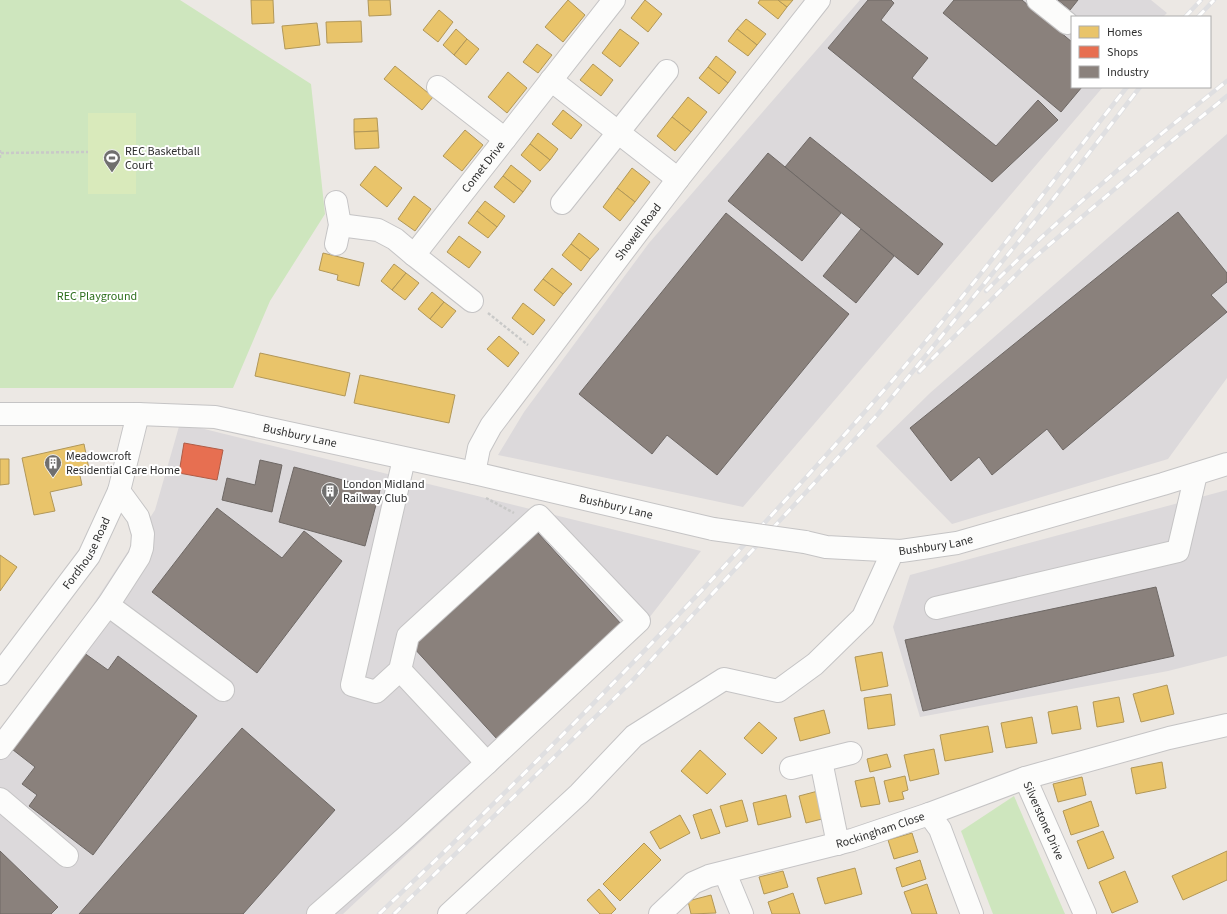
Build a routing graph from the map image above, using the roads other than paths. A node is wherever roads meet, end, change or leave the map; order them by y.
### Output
1 (820, 0) edge
2 (1038, 0) edge
3 (604, 3) edge
4 (1067, 23) dead end
5 (667, 71) dead end
6 (551, 80) junction
7 (438, 87) dead end
8 (618, 132) junction
9 (505, 139) junction
10 (678, 179) junction
11 (336, 202) dead end
12 (562, 203) dead end
13 (414, 255) junction
14 (472, 301) road end
15 (0, 414) edge
16 (138, 414) junction
17 (404, 459) junction
18 (1227, 464) edge
19 (474, 473) junction
20 (1196, 474) junction
21 (119, 491) junction
22 (893, 551) junction
23 (108, 605) junction
24 (936, 608) dead end
25 (400, 670) junction
26 (0, 674) edge
27 (222, 690) dead end
28 (1227, 725) edge
29 (0, 748) edge
30 (851, 753) dead end
31 (821, 761) junction
32 (487, 763) junction
33 (791, 768) dead end
34 (1025, 778) junction
35 (0, 799) edge
36 (929, 814) junction
37 (838, 844) junction
38 (67, 856) dead end
39 (725, 873) junction
40 (318, 914) edge
41 (450, 914) edge
42 (660, 914) edge
43 (742, 914) edge
44 (972, 914) edge
45 (1085, 914) edge

1 - 10 street, Showell Road
2 - 4 street
3 - 6 street, Comet Drive
5 - 8 street
6 - 8 street
6 - 9 street, Comet Drive
7 - 9 street
8 - 10 street
8 - 12 street
9 - 13 street, Comet Drive
10 - 19 street, Showell Road
11 - 13 street
13 - 14 street
15 - 16 street, Bushbury Lane
16 - 17 street, Bushbury Lane
16 - 21 street, Fordhouse Road
17 - 19 street, Bushbury Lane
17 - 25 street
18 - 20 street, Bushbury Lane
19 - 22 street, Bushbury Lane, bridge
20 - 22 street, Bushbury Lane
20 - 24 street
21 - 23 street
21 - 26 street, Fordhouse Road
22 - 41 street
23 - 27 street
23 - 29 street
25 - 32 street
25 - 32 street
28 - 34 street
30 - 31 street
31 - 33 street
31 - 37 street
32 - 40 street
34 - 36 street, Silverstone Drive
34 - 45 street, Silverstone Drive
35 - 38 street
36 - 37 street, Rockingham Close
36 - 44 street, Rockingham Close
37 - 39 street, Rockingham Close
39 - 42 street, Rockingham Close
39 - 43 street

